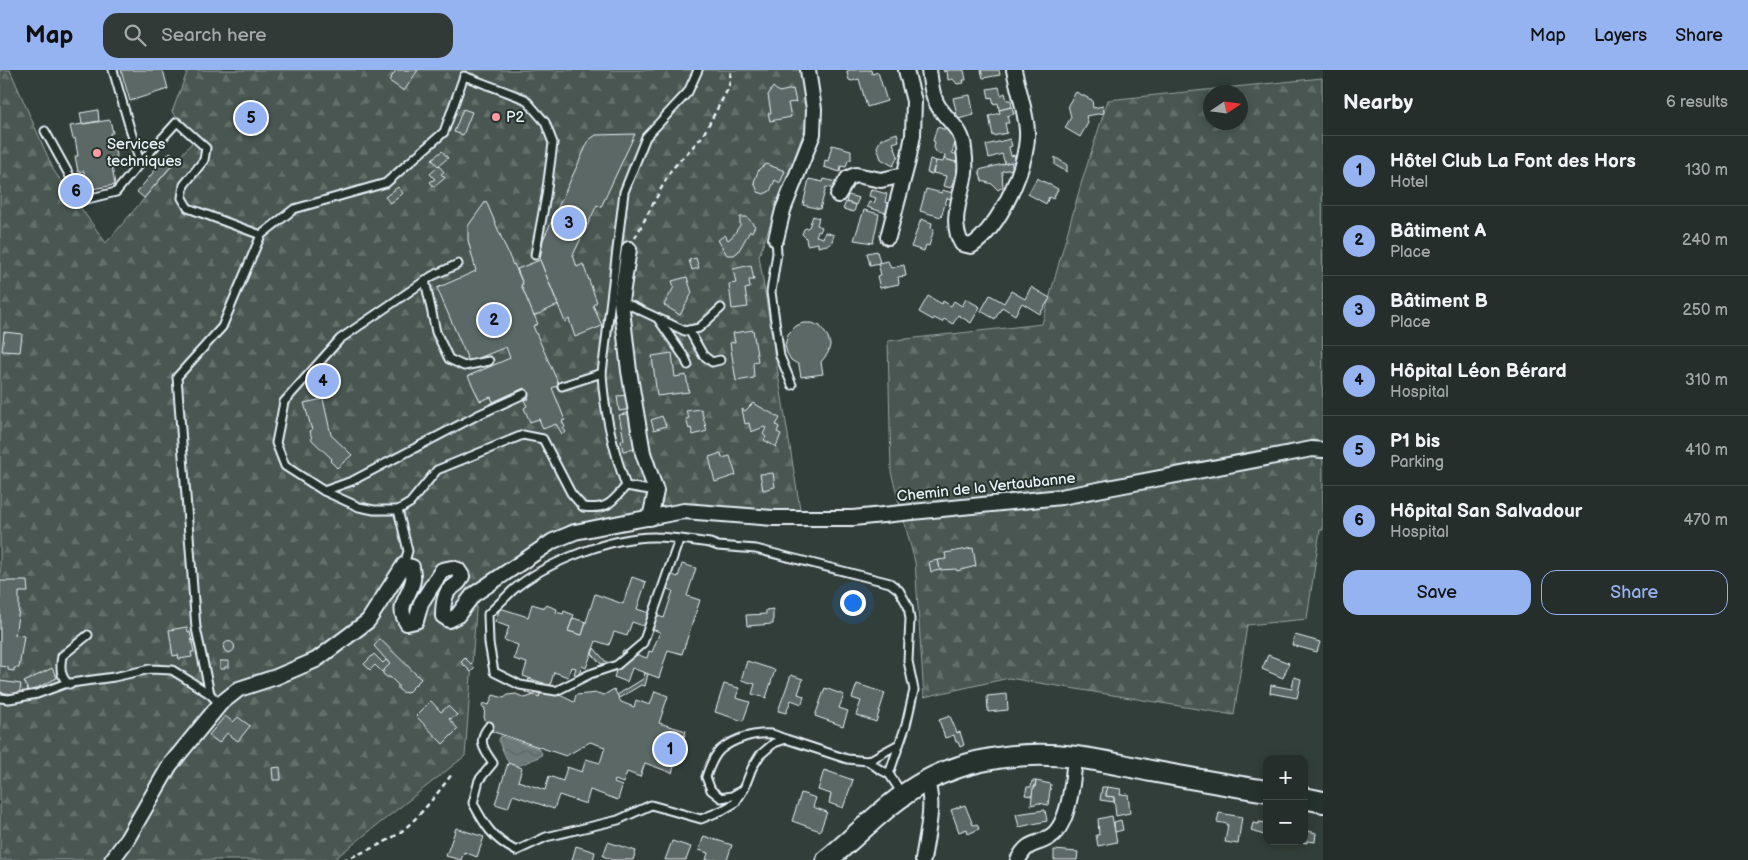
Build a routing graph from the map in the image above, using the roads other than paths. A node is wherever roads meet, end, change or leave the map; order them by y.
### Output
1 (113, 70) edge
2 (698, 70) edge
3 (808, 70) edge
4 (906, 70) edge
5 (929, 70) edge
6 (1014, 70) edge
7 (465, 73) edge
8 (45, 130) dead end
9 (140, 163) junction
10 (904, 175) junction
11 (838, 195) dead end
12 (261, 235) junction
13 (888, 237) dead end
14 (776, 239) joint
15 (629, 249) road end
16 (535, 255) dead end
17 (458, 264) dead end
18 (425, 280) junction
19 (621, 301) junction
20 (721, 308) dead end
21 (656, 317) junction
22 (689, 330) junction
23 (720, 360) dead end
24 (490, 361) dead end
25 (688, 365) dead end
26 (602, 373) junction
27 (792, 385) dead end
28 (562, 386) dead end
29 (524, 394) dead end
30 (1323, 450) edge
31 (626, 486) junction
32 (656, 490) junction
33 (324, 491) junction
34 (398, 510) junction
35 (650, 518) junction
36 (679, 540) junction
37 (404, 564) junction
38 (88, 635) dead end
39 (69, 684) junction
40 (0, 698) edge
41 (215, 699) junction
42 (489, 726) dead end
43 (786, 739) junction
44 (899, 744) junction
45 (1075, 757) junction
46 (868, 761) junction
47 (889, 774) junction
48 (926, 781) junction
49 (1226, 785) junction
50 (744, 789) junction
51 (1263, 790) edge
52 (903, 795) junction
53 (1263, 798) edge
54 (1308, 799) edge
55 (1323, 802) edge
56 (1308, 810) edge
57 (1323, 813) edge
58 (112, 860) edge
59 (827, 860) edge
60 (923, 860) edge
61 (1018, 860) edge

1 - 9 lane
2 - 26 lane
3 - 14 street
4 - 10 street
5 - 6 street
7 - 12 lane
7 - 16 lane
8 - 9 lane
9 - 12 lane
10 - 11 street
10 - 13 street
12 - 41 lane
14 - 27 lane
15 - 19 street
17 - 18 lane
18 - 24 lane
18 - 33 lane
19 - 21 lane
19 - 32 street
20 - 22 lane
21 - 22 lane
21 - 25 lane
22 - 23 lane
26 - 28 lane
26 - 31 lane
29 - 33 lane
30 - 35 street, Chemin de la Vertaubanne
31 - 32 lane
31 - 34 lane
32 - 35 street
33 - 34 lane
34 - 37 lane
35 - 37 street, Chemin de la Vertaubanne
36 - 36 lane
36 - 44 lane
37 - 41 street
38 - 39 lane
39 - 40 lane
39 - 41 lane
41 - 58 street
42 - 50 lane
43 - 46 lane
43 - 50 lane
43 - 50 lane
44 - 46 lane
44 - 47 lane
45 - 48 main road
45 - 49 main road
45 - 61 street
46 - 47 lane
47 - 52 lane
48 - 52 main road
48 - 60 street
49 - 51 main road
49 - 53 main road
52 - 59 main road
54 - 55 main road
56 - 57 main road

